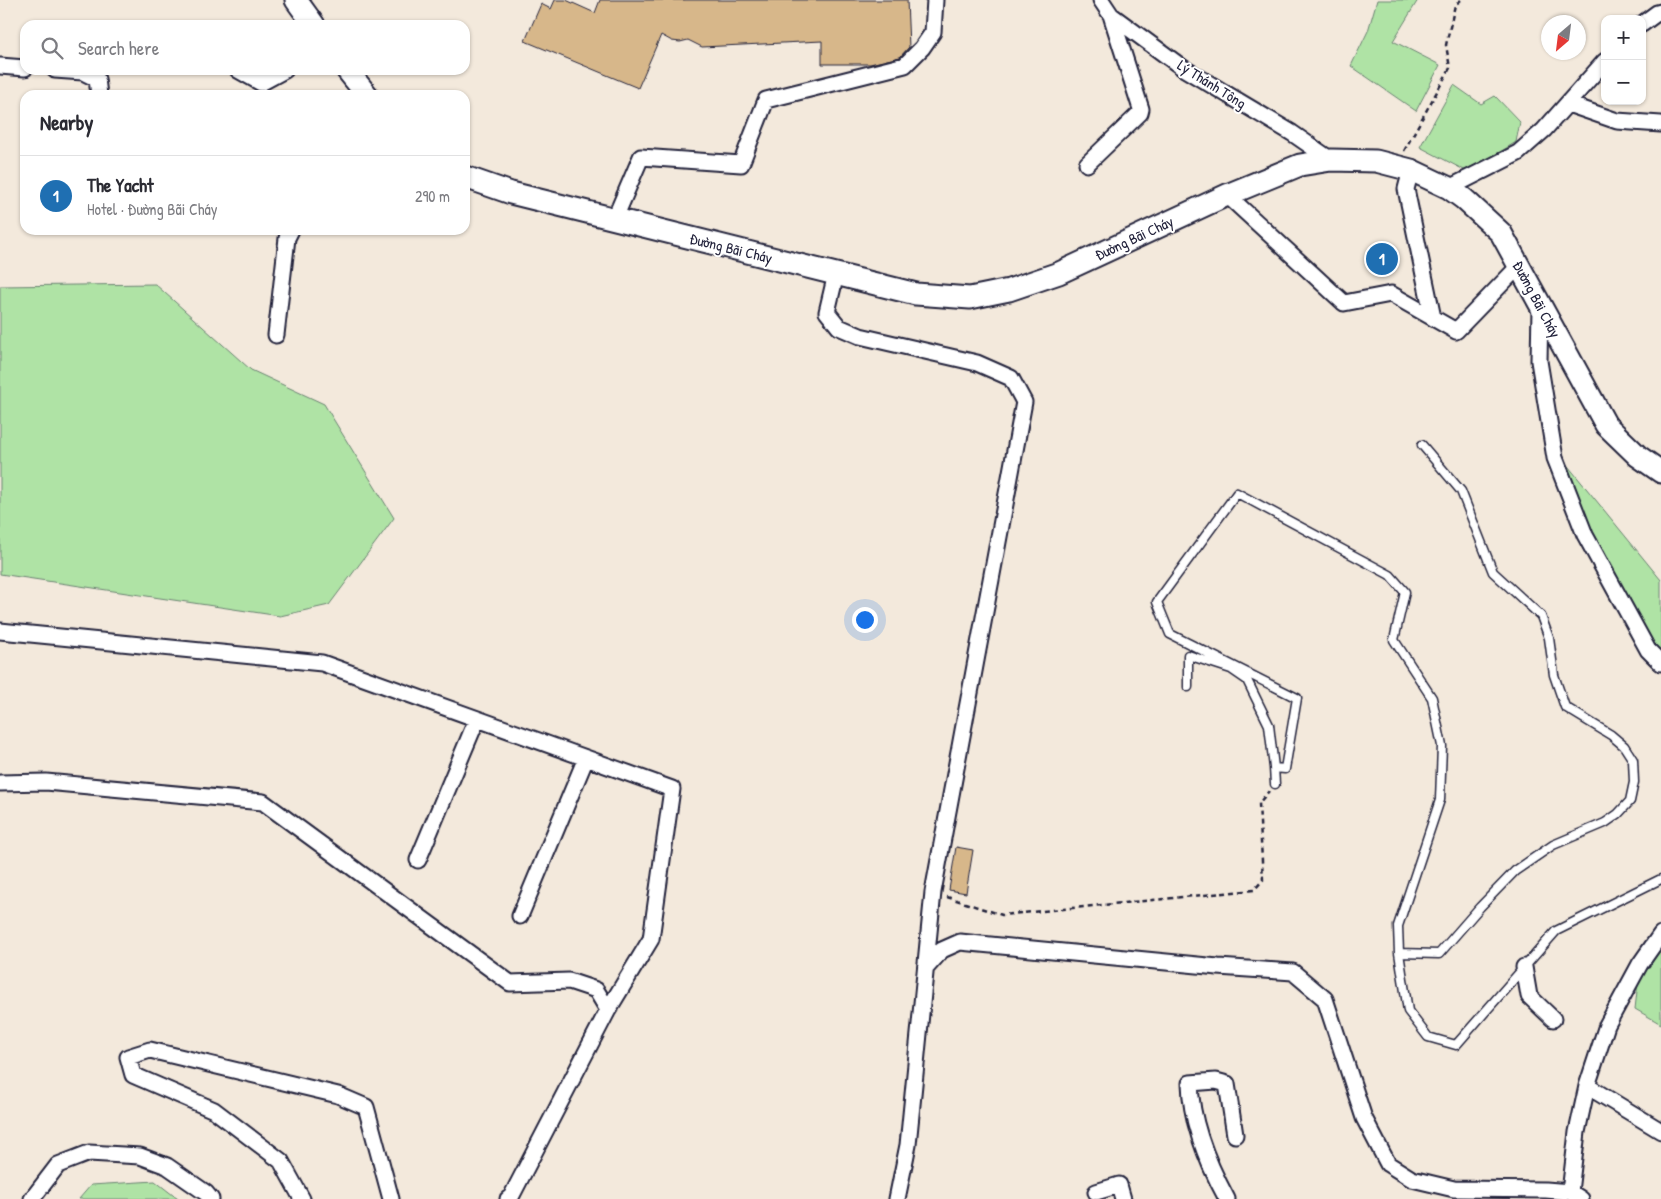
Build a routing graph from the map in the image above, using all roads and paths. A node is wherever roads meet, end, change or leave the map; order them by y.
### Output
1 (296, 0) edge
2 (935, 0) edge
3 (1101, 0) edge
4 (1461, 0) edge
5 (1661, 12) edge
6 (1111, 16) junction
7 (310, 20) edge
8 (1646, 21) edge
9 (0, 66) edge
10 (1601, 66) edge
11 (20, 68) edge
12 (90, 75) edge
13 (247, 75) edge
14 (276, 75) edge
15 (98, 90) edge
16 (1568, 104) junction
17 (1661, 124) edge
18 (1330, 160) junction
19 (1087, 164) dead end
20 (1405, 168) junction
21 (470, 179) edge
22 (1449, 188) junction
23 (1227, 195) junction
24 (614, 218) junction
25 (288, 235) edge
26 (1519, 266) junction
27 (836, 274) junction
28 (1540, 307) junction
29 (1433, 318) junction
30 (276, 335) dead end
31 (1422, 445) dead end
32 (1661, 472) edge
33 (0, 632) edge
34 (1183, 641) junction
35 (1188, 655) junction
36 (1661, 663) edge
37 (1188, 686) dead end
38 (477, 719) junction
39 (586, 758) junction
40 (1274, 768) junction
41 (0, 783) edge
42 (1275, 784) joint
43 (418, 860) dead end
44 (1661, 879) edge
45 (933, 892) junction
46 (520, 916) dead end
47 (1661, 934) edge
48 (1399, 954) junction
49 (1524, 967) junction
50 (926, 968) junction
51 (608, 1010) junction
52 (1553, 1018) dead end
53 (1587, 1086) junction
54 (1661, 1131) edge
55 (1235, 1135) dead end
56 (1096, 1192) dead end
57 (1575, 1196) edge
58 (32, 1199) edge
59 (211, 1199) edge
60 (302, 1199) edge
61 (391, 1199) edge
62 (508, 1199) edge
63 (897, 1199) edge
64 (1123, 1199) edge
65 (1227, 1199) edge

1 - 7 main road
2 - 24 street
3 - 6 street, Lý Thánh Tông
4 - 20 path
5 - 8 street
6 - 18 street, Lý Thánh Tông
6 - 19 street
9 - 11 street
10 - 16 street
12 - 15 street
13 - 14 street
16 - 17 street
16 - 22 street
18 - 20 main road, Đường Bãi Cháy
18 - 23 main road, Đường Bãi Cháy
20 - 22 main road, Đường Bãi Cháy
20 - 29 street
21 - 24 main road, Đường Bãi Cháy
22 - 26 main road, Đường Bãi Cháy
23 - 27 main road, Đường Bãi Cháy
23 - 29 street
24 - 27 main road, Đường Bãi Cháy
25 - 30 street
26 - 28 main road, Đường Bãi Cháy
26 - 29 street
27 - 45 street
28 - 32 main road, Đường Bãi Cháy
28 - 36 street
31 - 48 lane
33 - 38 street
34 - 35 lane
34 - 40 lane
34 - 48 lane
35 - 37 lane
35 - 40 lane
38 - 39 street
38 - 43 street
39 - 46 street
39 - 51 street
40 - 42 lane
41 - 51 street
42 - 45 path
44 - 49 lane
45 - 50 street
47 - 53 street
48 - 49 lane
49 - 52 street
50 - 57 street
50 - 63 street
51 - 62 street
53 - 54 street
53 - 57 street
55 - 65 street
56 - 64 street
58 - 59 street
60 - 61 street

